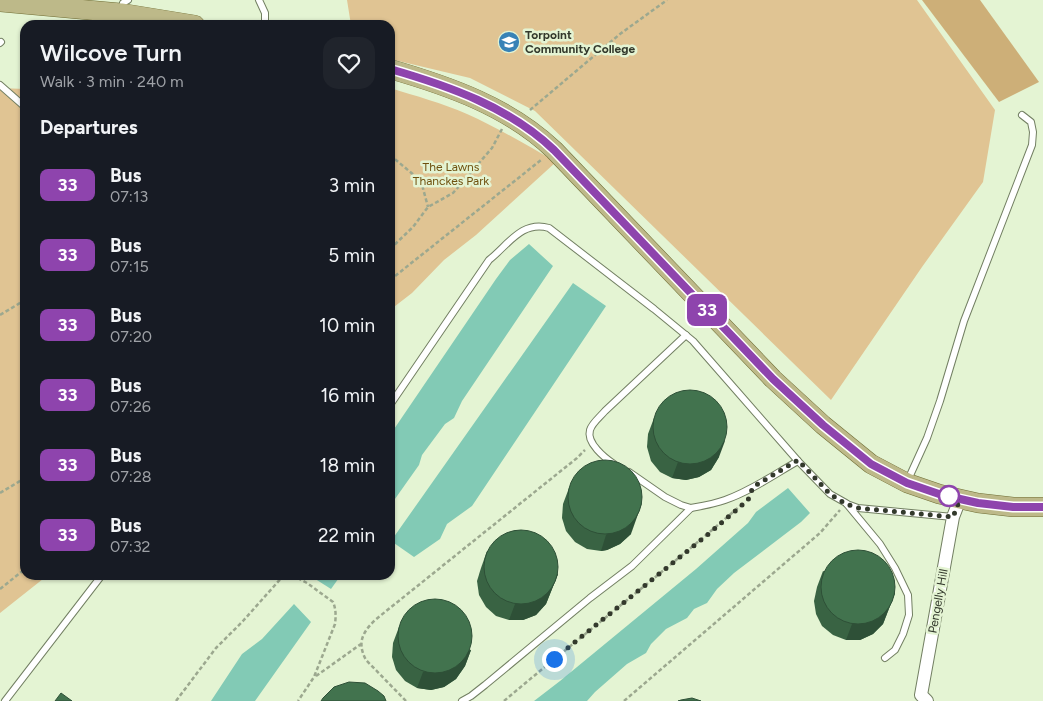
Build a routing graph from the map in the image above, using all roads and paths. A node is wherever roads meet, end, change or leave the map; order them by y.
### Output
1 (258, 0) edge
2 (667, 0) edge
3 (0, 2) edge
4 (125, 6) edge
5 (177, 20) edge
6 (265, 20) edge
7 (395, 71) edge
8 (0, 85) edge
9 (20, 103) edge
10 (1022, 115) dead end
11 (513, 118) junction
12 (554, 150) junction
13 (395, 159) edge
14 (428, 207) junction
15 (395, 244) edge
16 (395, 276) edge
17 (20, 303) edge
18 (0, 315) edge
19 (686, 335) junction
20 (395, 398) edge
21 (592, 444) junction
22 (798, 460) junction
23 (20, 481) edge
24 (907, 483) junction
25 (753, 487) junction
26 (0, 493) edge
27 (960, 499) junction
28 (846, 504) junction
29 (1043, 507) edge
30 (691, 508) junction
31 (953, 517) junction
32 (20, 573) edge
33 (98, 580) edge
34 (280, 580) edge
35 (301, 580) edge
36 (0, 589) edge
37 (361, 644) junction
38 (885, 658) dead end
39 (314, 676) junction
40 (922, 699) edge
41 (5, 701) edge
42 (176, 701) edge
43 (298, 701) edge
44 (406, 701) edge
45 (462, 701) edge
46 (504, 701) edge
47 (624, 701) edge

1 - 6 lane
2 - 11 path
3 - 4 main road
4 - 5 main road
7 - 11 main road
8 - 9 lane
10 - 24 lane
11 - 12 main road
11 - 14 path
12 - 16 path
12 - 24 main road
13 - 14 path
14 - 15 path
17 - 18 path
19 - 20 lane
19 - 21 lane
19 - 22 lane
21 - 30 lane
21 - 37 path
22 - 25 lane
22 - 28 lane
23 - 26 path
24 - 27 main road
25 - 30 lane
25 - 46 path
27 - 29 main road
27 - 31 street, Pengelly Hill
28 - 31 lane
28 - 38 lane
28 - 47 path
30 - 45 lane
31 - 40 street, Pengelly Hill
32 - 36 path
33 - 41 lane
34 - 42 path
35 - 39 path
37 - 39 path
37 - 44 path
39 - 43 path

